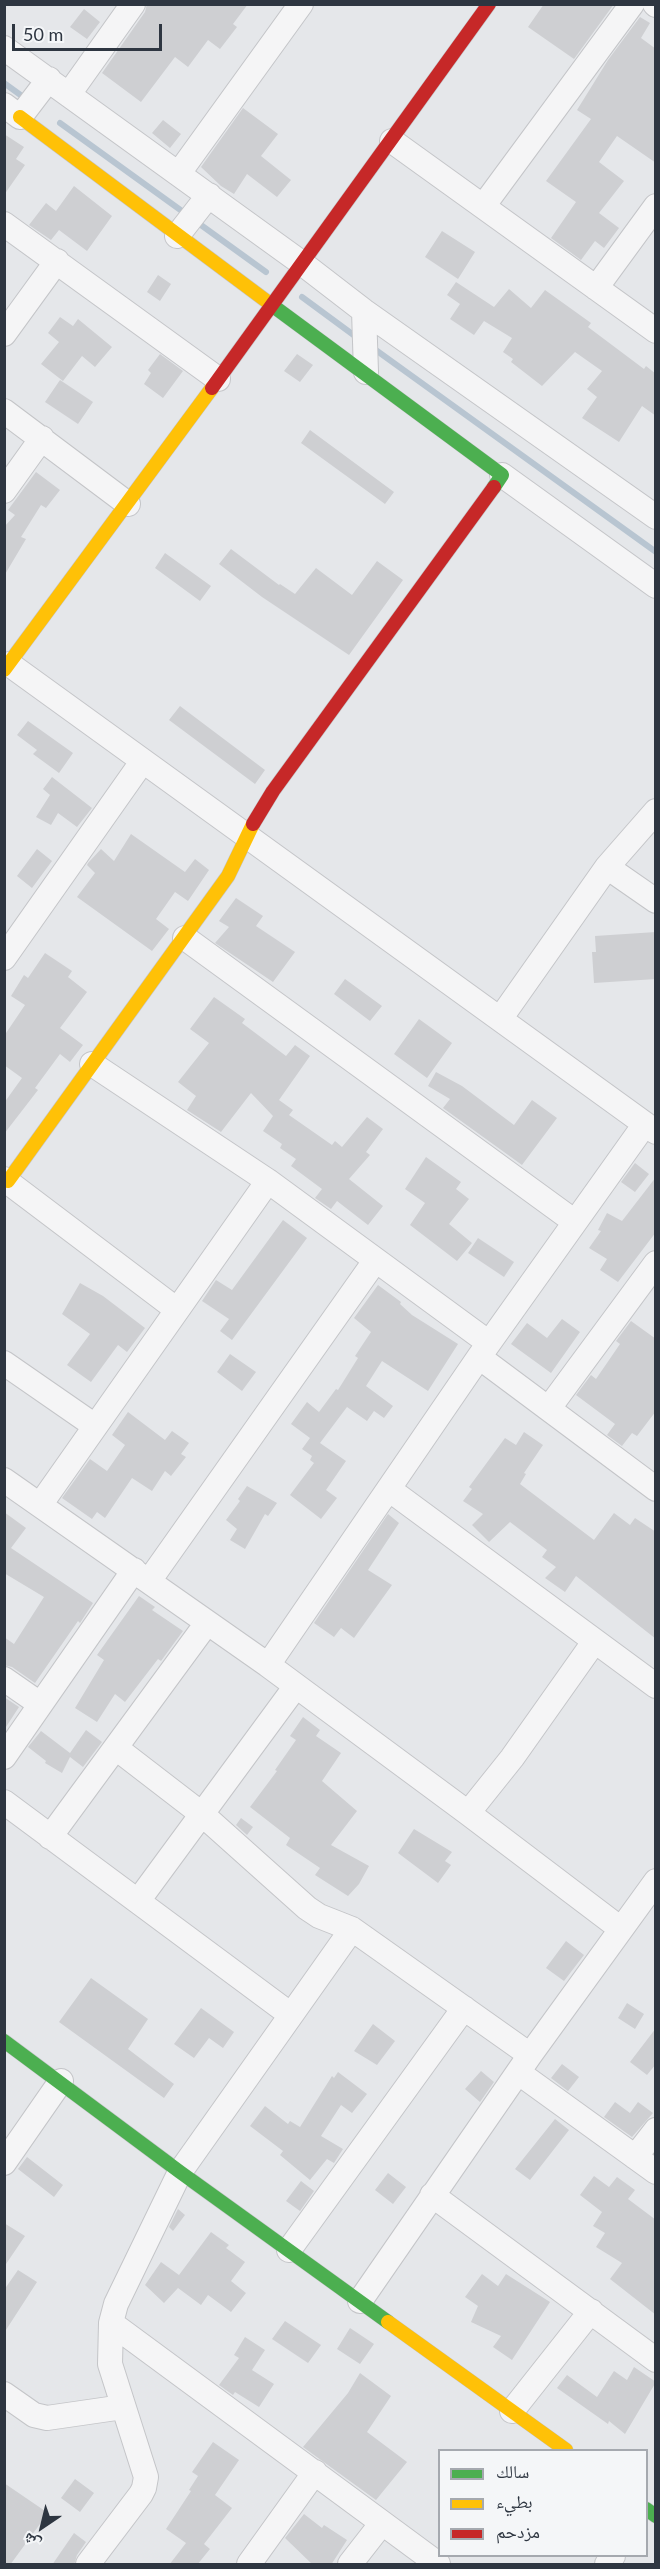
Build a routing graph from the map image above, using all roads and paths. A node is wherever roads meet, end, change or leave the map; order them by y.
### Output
1 (301, 4) edge
2 (489, 4) edge
3 (632, 4) edge
4 (122, 8) edge
5 (4, 48) edge
6 (49, 79) junction
7 (69, 94) junction
8 (12, 111) edge
9 (392, 141) junction
10 (179, 173) junction
11 (209, 195) junction
12 (484, 206) junction
13 (656, 206) edge
14 (4, 224) edge
15 (177, 236) junction
16 (57, 261) junction
17 (303, 264) junction
18 (596, 288) junction
19 (272, 306) junction
20 (363, 311) junction
21 (656, 331) edge
22 (4, 334) edge
23 (366, 372) junction
24 (218, 379) junction
25 (4, 411) edge
26 (42, 438) junction
27 (502, 475) junction
28 (4, 491) edge
29 (128, 504) junction
30 (652, 508) edge
31 (656, 586) edge
32 (7, 667) edge
33 (142, 762) junction
34 (656, 811) edge
35 (247, 836) junction
36 (607, 867) junction
37 (656, 901) edge
38 (185, 938) junction
39 (4, 958) edge
40 (500, 1019) junction
41 (92, 1064) junction
42 (650, 1128) edge
43 (6, 1180) edge
44 (268, 1181) junction
45 (575, 1222) junction
46 (375, 1261) junction
47 (656, 1263) edge
48 (176, 1309) junction
49 (484, 1350) junction
50 (4, 1363) edge
51 (549, 1408) junction
52 (95, 1426) junction
53 (4, 1480) edge
54 (656, 1489) edge
55 (390, 1490) junction
56 (40, 1505) junction
57 (142, 1575) junction
58 (207, 1623) junction
59 (594, 1642) junction
60 (268, 1665) junction
61 (4, 1679) edge
62 (296, 1686) junction
63 (656, 1686) edge
64 (40, 1704) junction
65 (116, 1748) junction
66 (4, 1757) edge
67 (4, 1802) edge
68 (468, 1813) junction
69 (203, 1815) junction
70 (50, 1837) junction
71 (656, 1881) edge
72 (138, 1901) junction
73 (352, 1929) junction
74 (621, 1929) junction
75 (464, 2008) junction
76 (291, 2015) junction
77 (4, 2041) edge
78 (524, 2064) junction
79 (61, 2081) junction
80 (656, 2130) edge
81 (635, 2157) junction
82 (4, 2163) edge
83 (180, 2172) junction
84 (656, 2172) edge
85 (432, 2195) junction
86 (289, 2250) junction
87 (360, 2301) junction
88 (591, 2311) junction
89 (111, 2323) junction
90 (656, 2360) edge
91 (4, 2394) edge
92 (123, 2408) junction
93 (512, 2411) junction
94 (538, 2442) edge
95 (560, 2449) edge
96 (315, 2472) junction
97 (382, 2523) junction
98 (88, 2565) edge
99 (249, 2565) edge
100 (350, 2565) edge
101 (438, 2565) edge

1 - 10 street
2 - 9 street
3 - 12 street
4 - 7 street
5 - 6 street
6 - 7 street
6 - 8 street
7 - 10 street
8 - 15 street
9 - 12 street
9 - 17 street
10 - 11 street
11 - 15 street
11 - 17 street
12 - 18 street
13 - 18 street
14 - 16 street
15 - 19 street
16 - 22 street
16 - 24 street
17 - 19 street
17 - 20 street
18 - 21 street
19 - 23 street
19 - 24 street
20 - 23 street
20 - 30 street
23 - 27 street
24 - 29 street
25 - 26 street
26 - 28 street
26 - 29 street
27 - 31 street
27 - 35 street
29 - 32 street
32 - 33 street
33 - 35 street
33 - 39 street
34 - 36 street
35 - 38 street
35 - 40 street
36 - 37 street
36 - 40 street
38 - 41 street
38 - 45 street
40 - 42 street
41 - 43 street
41 - 44 street
42 - 45 street
43 - 48 street
44 - 46 street
44 - 48 street
45 - 49 street
46 - 49 street
46 - 57 street
47 - 51 street
48 - 52 street
49 - 51 street
49 - 55 street
50 - 52 street
51 - 54 street
52 - 56 street
53 - 56 street
55 - 59 street
55 - 60 street
56 - 57 street
57 - 58 street
57 - 64 street
58 - 60 street
58 - 65 street
59 - 63 street
59 - 68 street
60 - 62 street
61 - 64 street
62 - 68 street
62 - 69 street
64 - 66 street
65 - 69 street
65 - 70 street
67 - 70 street
68 - 74 street
69 - 72 street
69 - 73 street
70 - 72 street
71 - 74 street
72 - 76 street
73 - 75 street
73 - 76 street
74 - 78 street
75 - 78 street
75 - 86 street
76 - 83 street
77 - 79 street
78 - 81 street
78 - 85 street
79 - 82 street
79 - 83 street
80 - 81 street
81 - 84 street
83 - 86 street
83 - 89 street
85 - 87 street
85 - 88 street
86 - 87 street
87 - 93 street
88 - 90 street
88 - 93 street
89 - 92 street
89 - 96 street
91 - 92 street
92 - 98 street
93 - 94 street
94 - 95 street
96 - 97 street
96 - 99 street
97 - 100 street
97 - 101 street

